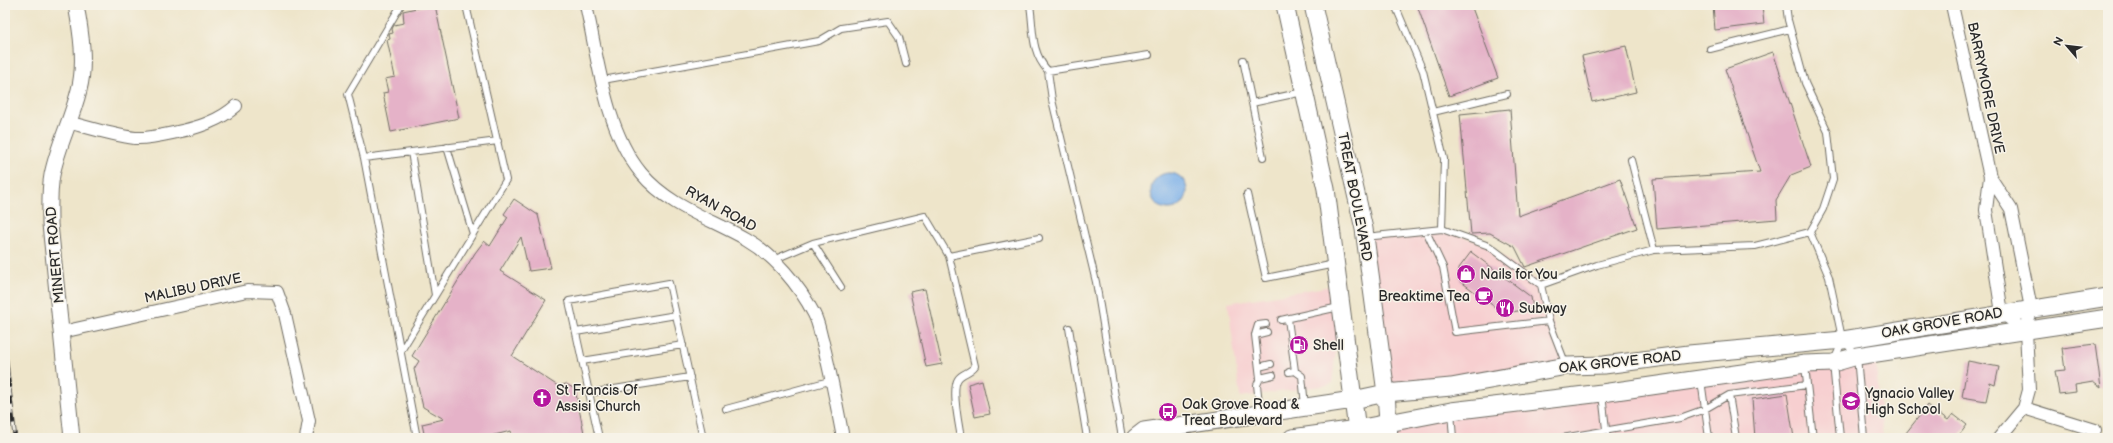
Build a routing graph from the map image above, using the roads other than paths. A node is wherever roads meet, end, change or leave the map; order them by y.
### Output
1 (76, 5) edge
2 (401, 5) edge
3 (466, 5) edge
4 (586, 5) edge
5 (1030, 5) edge
6 (1285, 5) edge
7 (1313, 5) edge
8 (1395, 5) edge
9 (1786, 5) edge
10 (1952, 5) edge
11 (1790, 29) junction
12 (1710, 49) dead end
13 (1149, 55) dead end
14 (1243, 60) dead end
15 (906, 64) dead end
16 (1048, 71) junction
17 (603, 80) junction
18 (1305, 92) junction
19 (1507, 94) dead end
20 (1252, 103) junction
21 (236, 106) dead end
22 (1433, 112) junction
23 (68, 122) junction
24 (498, 141) junction
25 (447, 147) junction
26 (411, 152) junction
27 (1263, 157) dead end
28 (364, 158) junction
29 (1631, 160) dead end
30 (1990, 177) junction
31 (1248, 194) dead end
32 (1442, 229) junction
33 (1426, 231) junction
34 (1810, 232) junction
35 (473, 234) junction
36 (1365, 237) junction
37 (1039, 238) dead end
38 (813, 243) junction
39 (1654, 250) junction
40 (949, 256) junction
41 (773, 260) junction
42 (1335, 264) junction
43 (1541, 285) junction
44 (841, 287) dead end
45 (435, 295) junction
46 (2108, 297) edge
47 (1341, 307) junction
48 (2031, 308) junction
49 (2002, 313) junction
50 (676, 315) junction
51 (2108, 318) edge
52 (1549, 321) junction
53 (1266, 324) dead end
54 (1069, 328) dead end
55 (1289, 328) junction
56 (1282, 330) dead end
57 (2026, 331) junction
58 (62, 332) junction
59 (576, 332) junction
60 (1267, 332) dead end
61 (1255, 335) junction
62 (1843, 340) junction
63 (683, 346) junction
64 (401, 351) junction
65 (1857, 356) junction
66 (582, 361) junction
67 (1833, 363) junction
68 (1272, 364) dead end
69 (1805, 364) junction
70 (1567, 366) junction
71 (1259, 367) junction
72 (1273, 375) dead end
73 (690, 377) junction
74 (1260, 378) junction
75 (1700, 379) junction
76 (833, 380) junction
77 (1807, 385) junction
78 (589, 393) junction
79 (1386, 393) junction
80 (1602, 394) junction
81 (1730, 395) junction
82 (1353, 400) junction
83 (1305, 407) junction
84 (2024, 408) junction
85 (726, 409) dead end
86 (1705, 409) junction
87 (1451, 411) junction
88 (1260, 414) junction
89 (1388, 430) edge
90 (1606, 430) junction
91 (2095, 430) dead end
92 (1357, 433) edge
93 (72, 438) edge
94 (306, 438) edge
95 (417, 438) edge
96 (599, 438) edge
97 (703, 438) edge
98 (843, 438) edge
99 (961, 438) edge
100 (1087, 438) edge
101 (1122, 438) edge
102 (1135, 438) edge
103 (1292, 438) edge
104 (1453, 438) edge
105 (1562, 438) edge
106 (1607, 438) edge
107 (1709, 438) edge
108 (1736, 438) edge
109 (1813, 438) edge
110 (1840, 438) edge
111 (1864, 438) edge
112 (1999, 438) edge

1 - 23 street, MINERT ROAD
2 - 28 lane
3 - 24 lane
4 - 17 street, RYAN ROAD
5 - 16 lane
6 - 18 main road, TREAT BOULEVARD
7 - 36 main road, TREAT BOULEVARD
8 - 22 lane
9 - 11 lane
10 - 30 street, BARRYMORE DRIVE
11 - 12 lane
11 - 34 lane
13 - 16 lane
14 - 20 lane
15 - 17 lane
16 - 101 lane
17 - 41 street, RYAN ROAD
18 - 20 lane
18 - 42 main road, TREAT BOULEVARD
19 - 22 lane
20 - 27 lane
21 - 23 street
22 - 32 lane
23 - 58 street, MINERT ROAD
24 - 25 lane
24 - 35 lane
25 - 26 lane
25 - 35 lane
26 - 28 lane
26 - 45 lane
28 - 64 lane
29 - 39 lane
30 - 48 street, BARRYMORE DRIVE
30 - 49 street, BARRYMORE DRIVE
31 - 42 lane
32 - 33 lane
32 - 43 lane
33 - 36 lane
33 - 52 lane
34 - 39 lane
34 - 62 lane
35 - 45 lane
36 - 79 main road, TREAT BOULEVARD
37 - 40 lane
38 - 40 lane
38 - 41 lane
38 - 44 lane
39 - 43 lane
40 - 99 lane
41 - 76 street, RYAN ROAD
42 - 47 main road, TREAT BOULEVARD
43 - 52 lane
45 - 64 lane
46 - 48 main road, OAK GROVE ROAD
47 - 55 lane
47 - 82 main road, TREAT BOULEVARD
48 - 49 main road, OAK GROVE ROAD
48 - 57 street, BARRYMORE DRIVE
49 - 57 street
49 - 62 main road, OAK GROVE ROAD
50 - 59 lane
50 - 59 lane
50 - 63 lane
51 - 57 main road, OAK GROVE ROAD
52 - 70 lane
53 - 61 lane
54 - 100 lane
55 - 56 lane
55 - 83 lane
57 - 65 main road, OAK GROVE ROAD
57 - 84 street, BARRYMORE DRIVE
58 - 93 street, MINERT ROAD
58 - 94 street, MALIBU DRIVE
59 - 66 lane
60 - 61 lane
61 - 71 lane
62 - 65 lane
62 - 67 lane
62 - 70 main road, OAK GROVE ROAD
63 - 66 lane
63 - 73 lane
64 - 95 lane
65 - 67 main road, OAK GROVE ROAD
65 - 111 lane
66 - 78 lane
67 - 69 main road, OAK GROVE ROAD
67 - 110 lane
68 - 71 lane
69 - 75 main road, OAK GROVE ROAD
69 - 77 lane
70 - 79 main road, OAK GROVE ROAD
71 - 74 lane
72 - 74 lane
73 - 78 lane
73 - 97 lane
74 - 88 lane
75 - 80 main road, OAK GROVE ROAD
75 - 86 lane
76 - 85 lane
76 - 98 street, RYAN ROAD
77 - 81 lane
77 - 109 lane
78 - 96 lane
79 - 82 main road, OAK GROVE ROAD
79 - 89 main road, TREAT BOULEVARD
80 - 87 main road, OAK GROVE ROAD
80 - 90 lane
81 - 86 lane
81 - 108 lane
82 - 83 main road, OAK GROVE ROAD
82 - 92 main road, TREAT BOULEVARD
83 - 88 main road, OAK GROVE ROAD
84 - 91 street
84 - 112 street
86 - 90 lane
86 - 107 lane
87 - 89 main road, OAK GROVE ROAD
87 - 104 lane
88 - 102 main road, OAK GROVE ROAD
89 - 92 main road, OAK GROVE ROAD
90 - 105 lane
90 - 106 lane
92 - 103 main road, OAK GROVE ROAD

